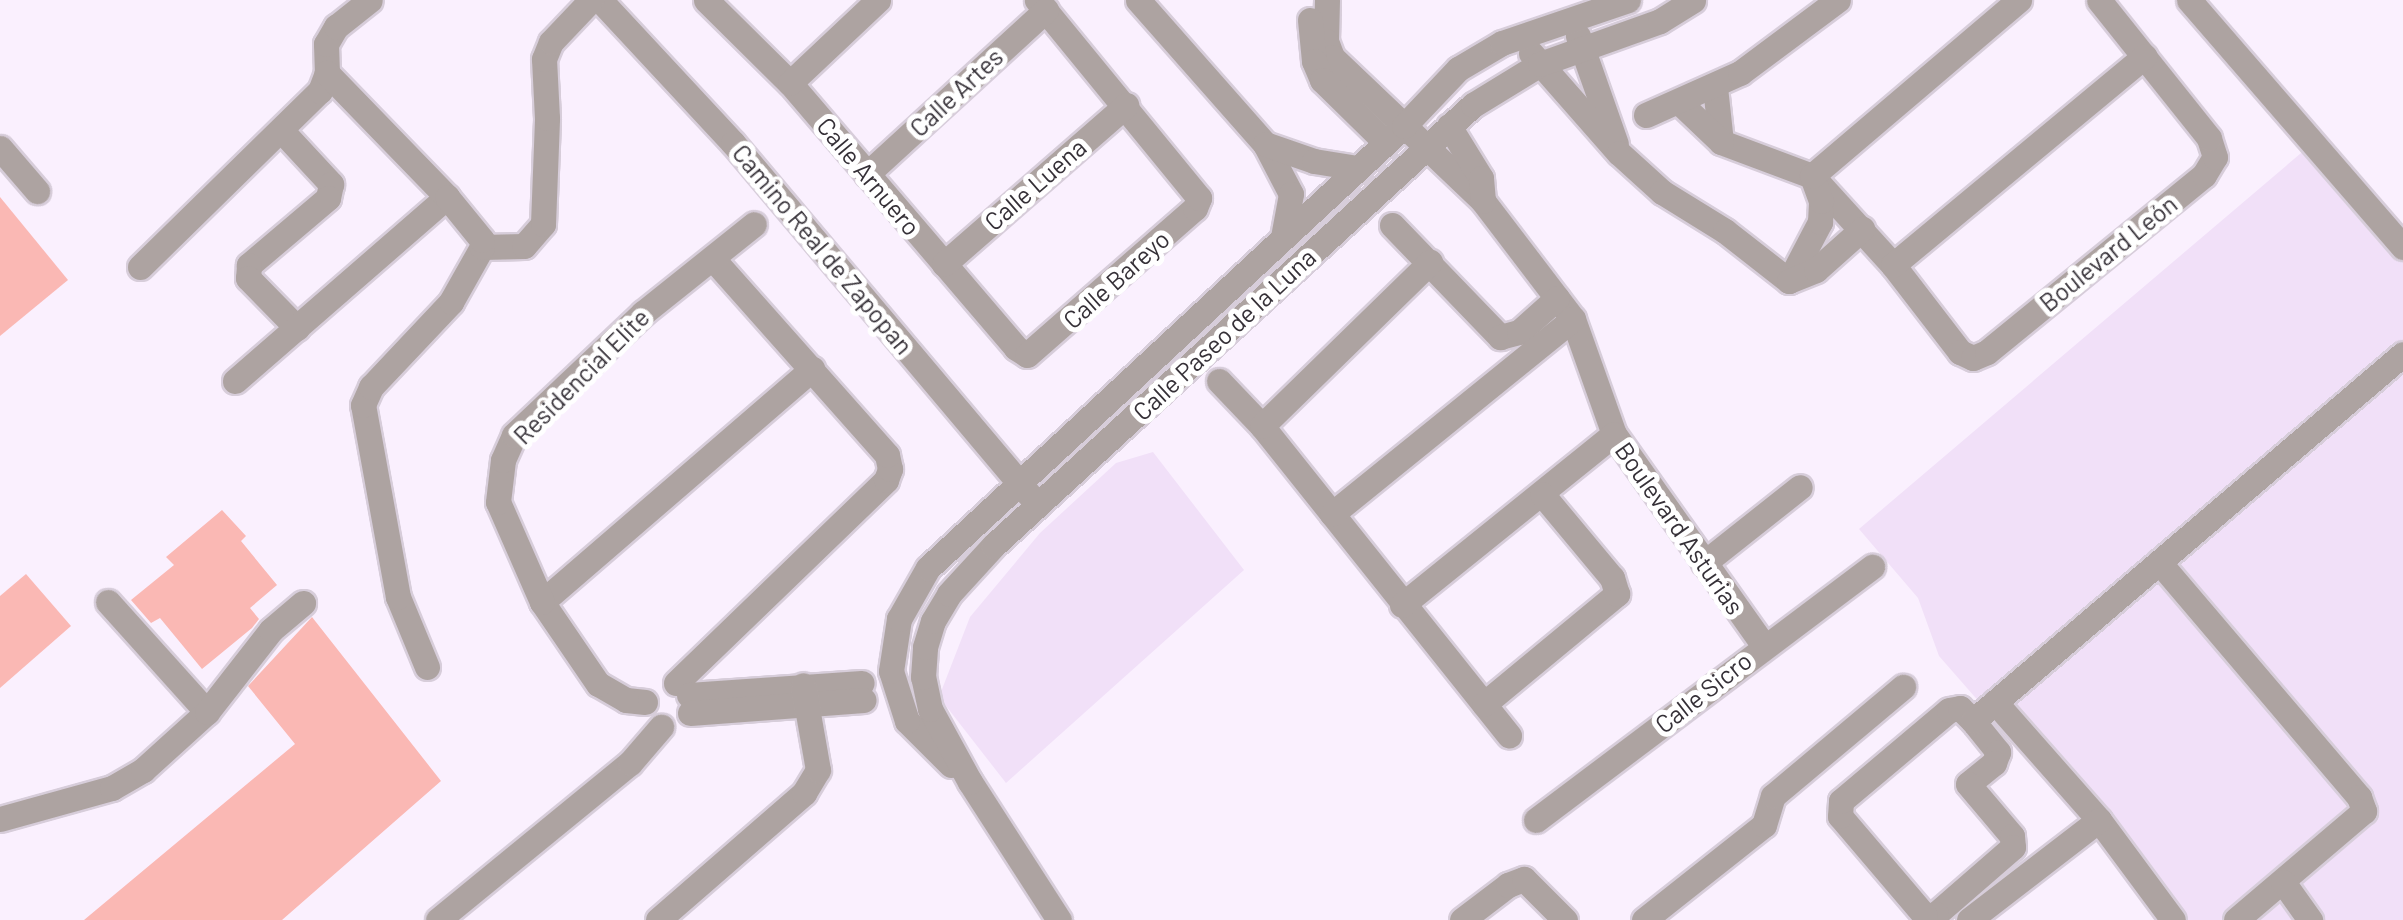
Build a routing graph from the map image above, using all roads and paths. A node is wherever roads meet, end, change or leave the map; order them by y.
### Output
1 (370, 0) edge
2 (591, 0) edge
3 (600, 0) edge
4 (706, 0) edge
5 (878, 0) edge
6 (1138, 0) edge
7 (1311, 0) edge
8 (1326, 0) edge
9 (1628, 0) edge
10 (1693, 0) edge
11 (1838, 0) edge
12 (2019, 0) edge
13 (2098, 0) edge
14 (2189, 0) edge
15 (1042, 5) edge
16 (1569, 21) junction
17 (1518, 38) junction
18 (1586, 50) junction
19 (2146, 56) junction
20 (1540, 64) junction
21 (326, 73) junction
22 (790, 83) junction
23 (1715, 86) junction
24 (1679, 102) junction
25 (1126, 105) junction
26 (1646, 115) dead end
27 (1449, 126) junction
28 (280, 130) junction
29 (1394, 134) junction
30 (1722, 142) junction
31 (1265, 144) junction
32 (1427, 146) junction
33 (0, 148) edge
34 (1619, 153) junction
35 (1358, 168) junction
36 (867, 174) junction
37 (1812, 176) junction
38 (37, 191) dead end
39 (447, 197) junction
40 (1483, 201) junction
41 (2393, 216) edge
42 (754, 224) dead end
43 (1392, 225) dead end
44 (1862, 230) junction
45 (1283, 237) junction
46 (2403, 247) edge
47 (482, 248) junction
48 (714, 260) junction
49 (1430, 262) junction
50 (944, 264) junction
51 (1893, 265) junction
52 (140, 267) dead end
53 (1789, 281) junction
54 (1557, 298) junction
55 (1573, 319) junction
56 (297, 328) junction
57 (1179, 333) junction
58 (1028, 354) joint
59 (2403, 354) edge
60 (1200, 357) junction
61 (812, 370) junction
62 (234, 380) dead end
63 (1219, 381) dead end
64 (1262, 426) junction
65 (1614, 434) junction
66 (1018, 481) junction
67 (1800, 487) dead end
68 (1542, 494) junction
69 (1038, 505) junction
70 (1332, 514) junction
71 (2160, 562) junction
72 (1704, 564) junction
73 (1872, 567) dead end
74 (108, 602) dead end
75 (542, 602) junction
76 (303, 603) dead end
77 (1402, 605) junction
78 (892, 644) junction
79 (1764, 646) junction
80 (427, 667) dead end
81 (1903, 687) dead end
82 (863, 691) junction
83 (805, 694) junction
84 (685, 697) junction
85 (645, 702) junction
86 (1995, 702) junction
87 (1484, 704) junction
88 (208, 712) junction
89 (918, 715) junction
90 (1973, 721) junction
91 (661, 727) junction
92 (1508, 734) dead end
93 (0, 819) edge
94 (1536, 820) dead end
95 (2099, 820) junction
96 (2283, 882) junction
97 (1047, 916) edge
98 (438, 920) edge
99 (658, 920) edge
100 (1462, 920) edge
101 (1565, 920) edge
102 (1644, 920) edge
103 (1968, 920) edge
104 (2173, 920) edge
105 (2236, 920) edge
106 (2310, 920) edge

1 - 21 street
2 - 47 street
3 - 66 street, Camino Real de Zapopan
4 - 22 street, Calle Arnuero
5 - 22 street
6 - 31 street
7 - 29 street
8 - 29 street
9 - 16 street, Calle Paseo de la Luna
10 - 18 street, Calle Paseo de la Luna
11 - 23 street
12 - 37 street
13 - 19 street, Boulevard León
14 - 41 street
15 - 25 street
15 - 36 street, Calle Artes
16 - 17 street, Calle Paseo de la Luna
16 - 18 street
17 - 20 street
17 - 29 street, Calle Paseo de la Luna
18 - 20 street, Calle Paseo de la Luna
18 - 34 street
19 - 51 street
19 - 51 street, Boulevard León
20 - 27 street, Calle Paseo de la Luna
20 - 34 street
21 - 28 street
21 - 39 street
22 - 36 street, Calle Arnuero
23 - 24 street
23 - 30 street
24 - 26 street
24 - 30 street
25 - 50 street, Calle Luena
25 - 58 street, Calle Bareyo
27 - 32 street, Calle Paseo de la Luna
27 - 40 street, Boulevard Asturias
28 - 52 street
28 - 56 street
29 - 32 street, Boulevard Asturias
29 - 35 street, Calle Paseo de la Luna
30 - 37 street, Boulevard León
31 - 35 street
31 - 45 street
32 - 40 street, Boulevard Asturias
32 - 60 street, Calle Paseo de la Luna
33 - 38 street
34 - 53 street
35 - 45 street, Calle Paseo de la Luna
36 - 50 street, Calle Arnuero
37 - 44 street, Boulevard León
37 - 53 street
39 - 47 street
39 - 56 street
40 - 54 street, Boulevard Asturias
41 - 46 street
42 - 48 street, Residencial Elite
43 - 49 street
44 - 51 street, Boulevard León
44 - 53 street
45 - 57 street, Calle Paseo de la Luna
47 - 80 street
48 - 61 street
48 - 75 street, Residencial Elite
49 - 54 street
49 - 64 street
50 - 58 street, Calle Arnuero
54 - 55 street, Boulevard Asturias
55 - 65 street, Boulevard Asturias
55 - 70 street
56 - 62 street
57 - 60 street
57 - 66 street, Calle Paseo de la Luna
59 - 71 street
60 - 69 street, Calle Paseo de la Luna
61 - 75 street
61 - 84 street
63 - 64 street
64 - 70 street
65 - 68 street
65 - 72 street, Boulevard Asturias
66 - 69 street, Camino Real de Zapopan
66 - 78 street, Calle Paseo de la Luna
67 - 72 street
68 - 77 street
68 - 87 street
69 - 89 street, Calle Paseo de la Luna
70 - 77 street
71 - 86 street
71 - 96 street
72 - 79 street, Boulevard Asturias
73 - 79 street, Calle Sicro
74 - 88 street
75 - 85 street, Residencial Elite
76 - 88 street
77 - 87 street
78 - 82 street
78 - 89 street, Calle Paseo de la Luna
79 - 94 street, Calle Sicro
81 - 102 street
82 - 83 street
82 - 89 street
83 - 84 street
83 - 99 street
84 - 85 street
84 - 91 street
85 - 91 street
86 - 90 street
86 - 95 street
87 - 92 street
88 - 93 street
89 - 97 street, Calle Paseo de la Luna
90 - 90 street
91 - 98 street
95 - 103 street
95 - 104 street
96 - 105 street
96 - 106 street
100 - 101 street

